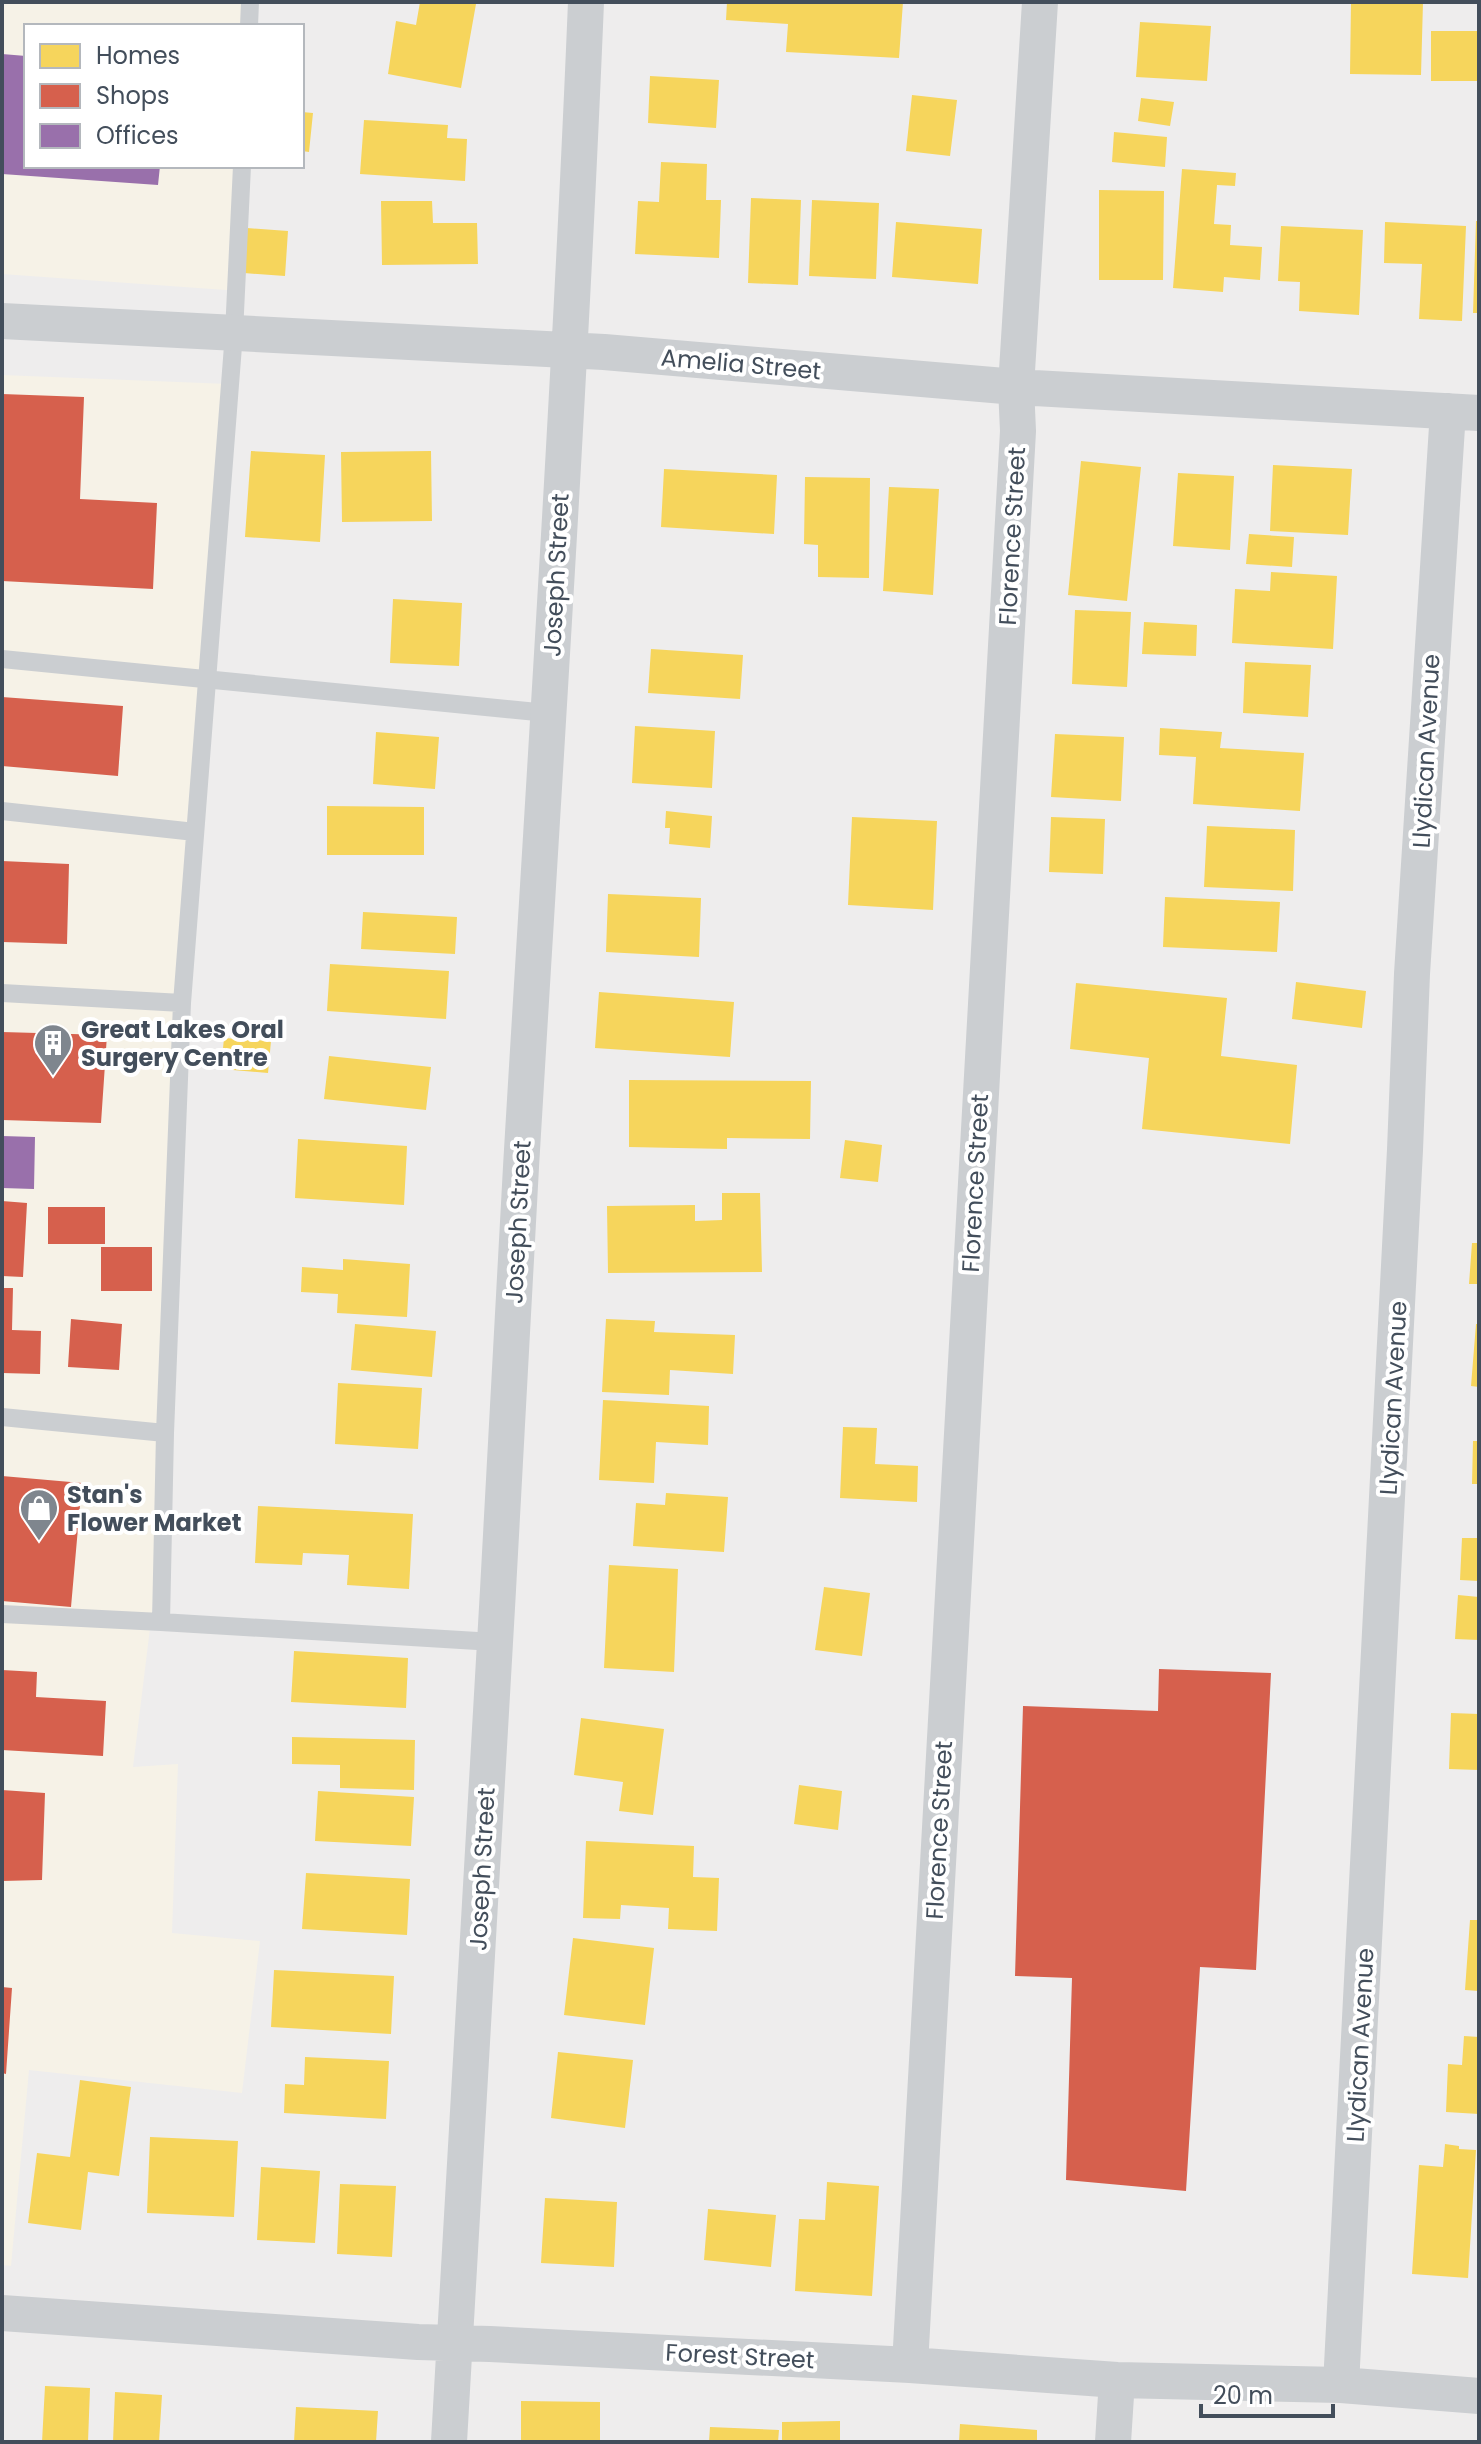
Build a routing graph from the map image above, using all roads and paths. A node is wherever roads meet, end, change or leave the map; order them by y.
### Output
1 (250, 2) edge
2 (586, 2) edge
3 (1040, 2) edge
4 (249, 24) edge
5 (242, 168) edge
6 (2, 321) edge
7 (234, 333) junction
8 (569, 350) junction
9 (1016, 387) junction
10 (1463, 412) edge
11 (2, 659) edge
12 (207, 678) junction
13 (547, 713) junction
14 (2, 811) edge
15 (195, 832) junction
16 (2, 993) edge
17 (182, 1003) junction
18 (2, 1417) edge
19 (165, 1433) junction
20 (2, 1614) edge
21 (161, 1622) junction
22 (494, 1642) junction
23 (2, 2313) edge
24 (455, 2342) junction
25 (910, 2365) junction
26 (1117, 2380) junction
27 (1341, 2385) junction
28 (1479, 2396) edge
29 (449, 2442) edge
30 (1113, 2442) edge

1 - 4 lane
2 - 8 street, Joseph Street
3 - 9 street, Florence Street
5 - 7 lane
6 - 7 street, Amelia Street
7 - 8 street, Amelia Street
7 - 12 lane
8 - 9 street, Amelia Street
8 - 13 street, Joseph Street
9 - 10 street, Amelia Street
9 - 25 street, Florence Street
10 - 27 street, Llydican Avenue
11 - 12 lane
12 - 13 lane
12 - 15 lane
13 - 22 street, Joseph Street
14 - 15 lane
15 - 17 lane
16 - 17 lane
17 - 19 lane
18 - 19 lane
19 - 21 lane
20 - 21 lane
21 - 22 lane
22 - 24 street, Joseph Street
23 - 24 street, Forest Street
24 - 25 street, Forest Street
24 - 29 street, Joseph Street
25 - 26 street, Forest Street
26 - 27 street, Forest Street
26 - 30 street
27 - 28 street, Forest Street

